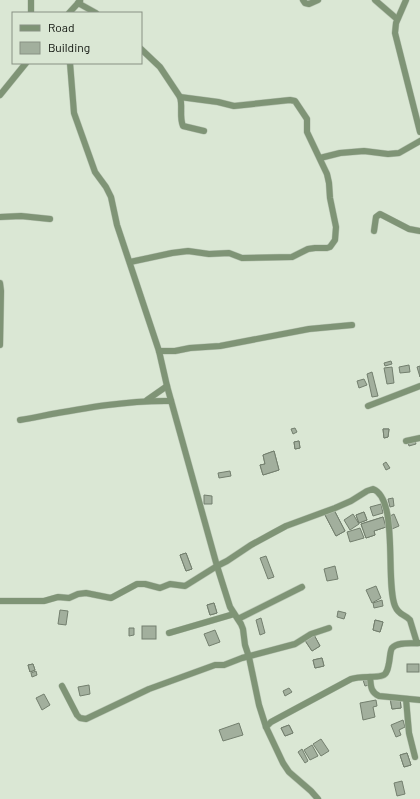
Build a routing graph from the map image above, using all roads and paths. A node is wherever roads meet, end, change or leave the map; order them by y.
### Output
1 (31, 0) edge
2 (303, 0) edge
3 (318, 0) edge
4 (375, 0) edge
5 (406, 0) edge
6 (79, 1) edge
7 (31, 12) edge
8 (70, 12) edge
9 (95, 12) edge
10 (397, 19) junction
11 (142, 50) edge
12 (25, 64) edge
13 (70, 64) edge
14 (0, 95) edge
15 (180, 97) junction
16 (204, 131) dead end
17 (420, 132) edge
18 (420, 141) edge
19 (320, 158) junction
20 (0, 217) edge
21 (50, 219) dead end
22 (374, 231) dead end
23 (420, 231) edge
24 (130, 262) junction
25 (0, 283) edge
26 (352, 325) dead end
27 (0, 345) edge
28 (159, 350) junction
29 (167, 386) junction
30 (420, 386) edge
31 (147, 400) junction
32 (171, 401) junction
33 (368, 406) dead end
34 (20, 420) dead end
35 (420, 438) edge
36 (406, 441) dead end
37 (217, 566) junction
38 (302, 587) dead end
39 (0, 601) edge
40 (236, 617) junction
41 (330, 628) dead end
42 (169, 633) dead end
43 (418, 643) edge
44 (249, 657) junction
45 (370, 677) junction
46 (62, 686) dead end
47 (406, 699) junction
48 (420, 700) edge
49 (264, 724) junction
50 (415, 758) dead end
51 (318, 799) edge

1 - 7 street
2 - 3 street
4 - 10 street
5 - 10 street
6 - 8 street
6 - 9 street
10 - 17 street
11 - 15 street
12 - 14 street
13 - 24 street
15 - 16 street
15 - 19 street
18 - 19 street
19 - 24 street
20 - 21 street
22 - 23 street
24 - 28 street
25 - 27 street
26 - 28 street
28 - 29 street
29 - 31 street
29 - 32 street
30 - 33 street
31 - 32 street
31 - 34 street
32 - 37 street
35 - 36 street
37 - 39 street
37 - 40 street
37 - 43 street
38 - 40 street
40 - 42 street
40 - 44 street
41 - 44 street
43 - 45 street
44 - 46 street
44 - 49 street
45 - 47 street
45 - 49 street
47 - 48 street
47 - 50 street
49 - 51 street

